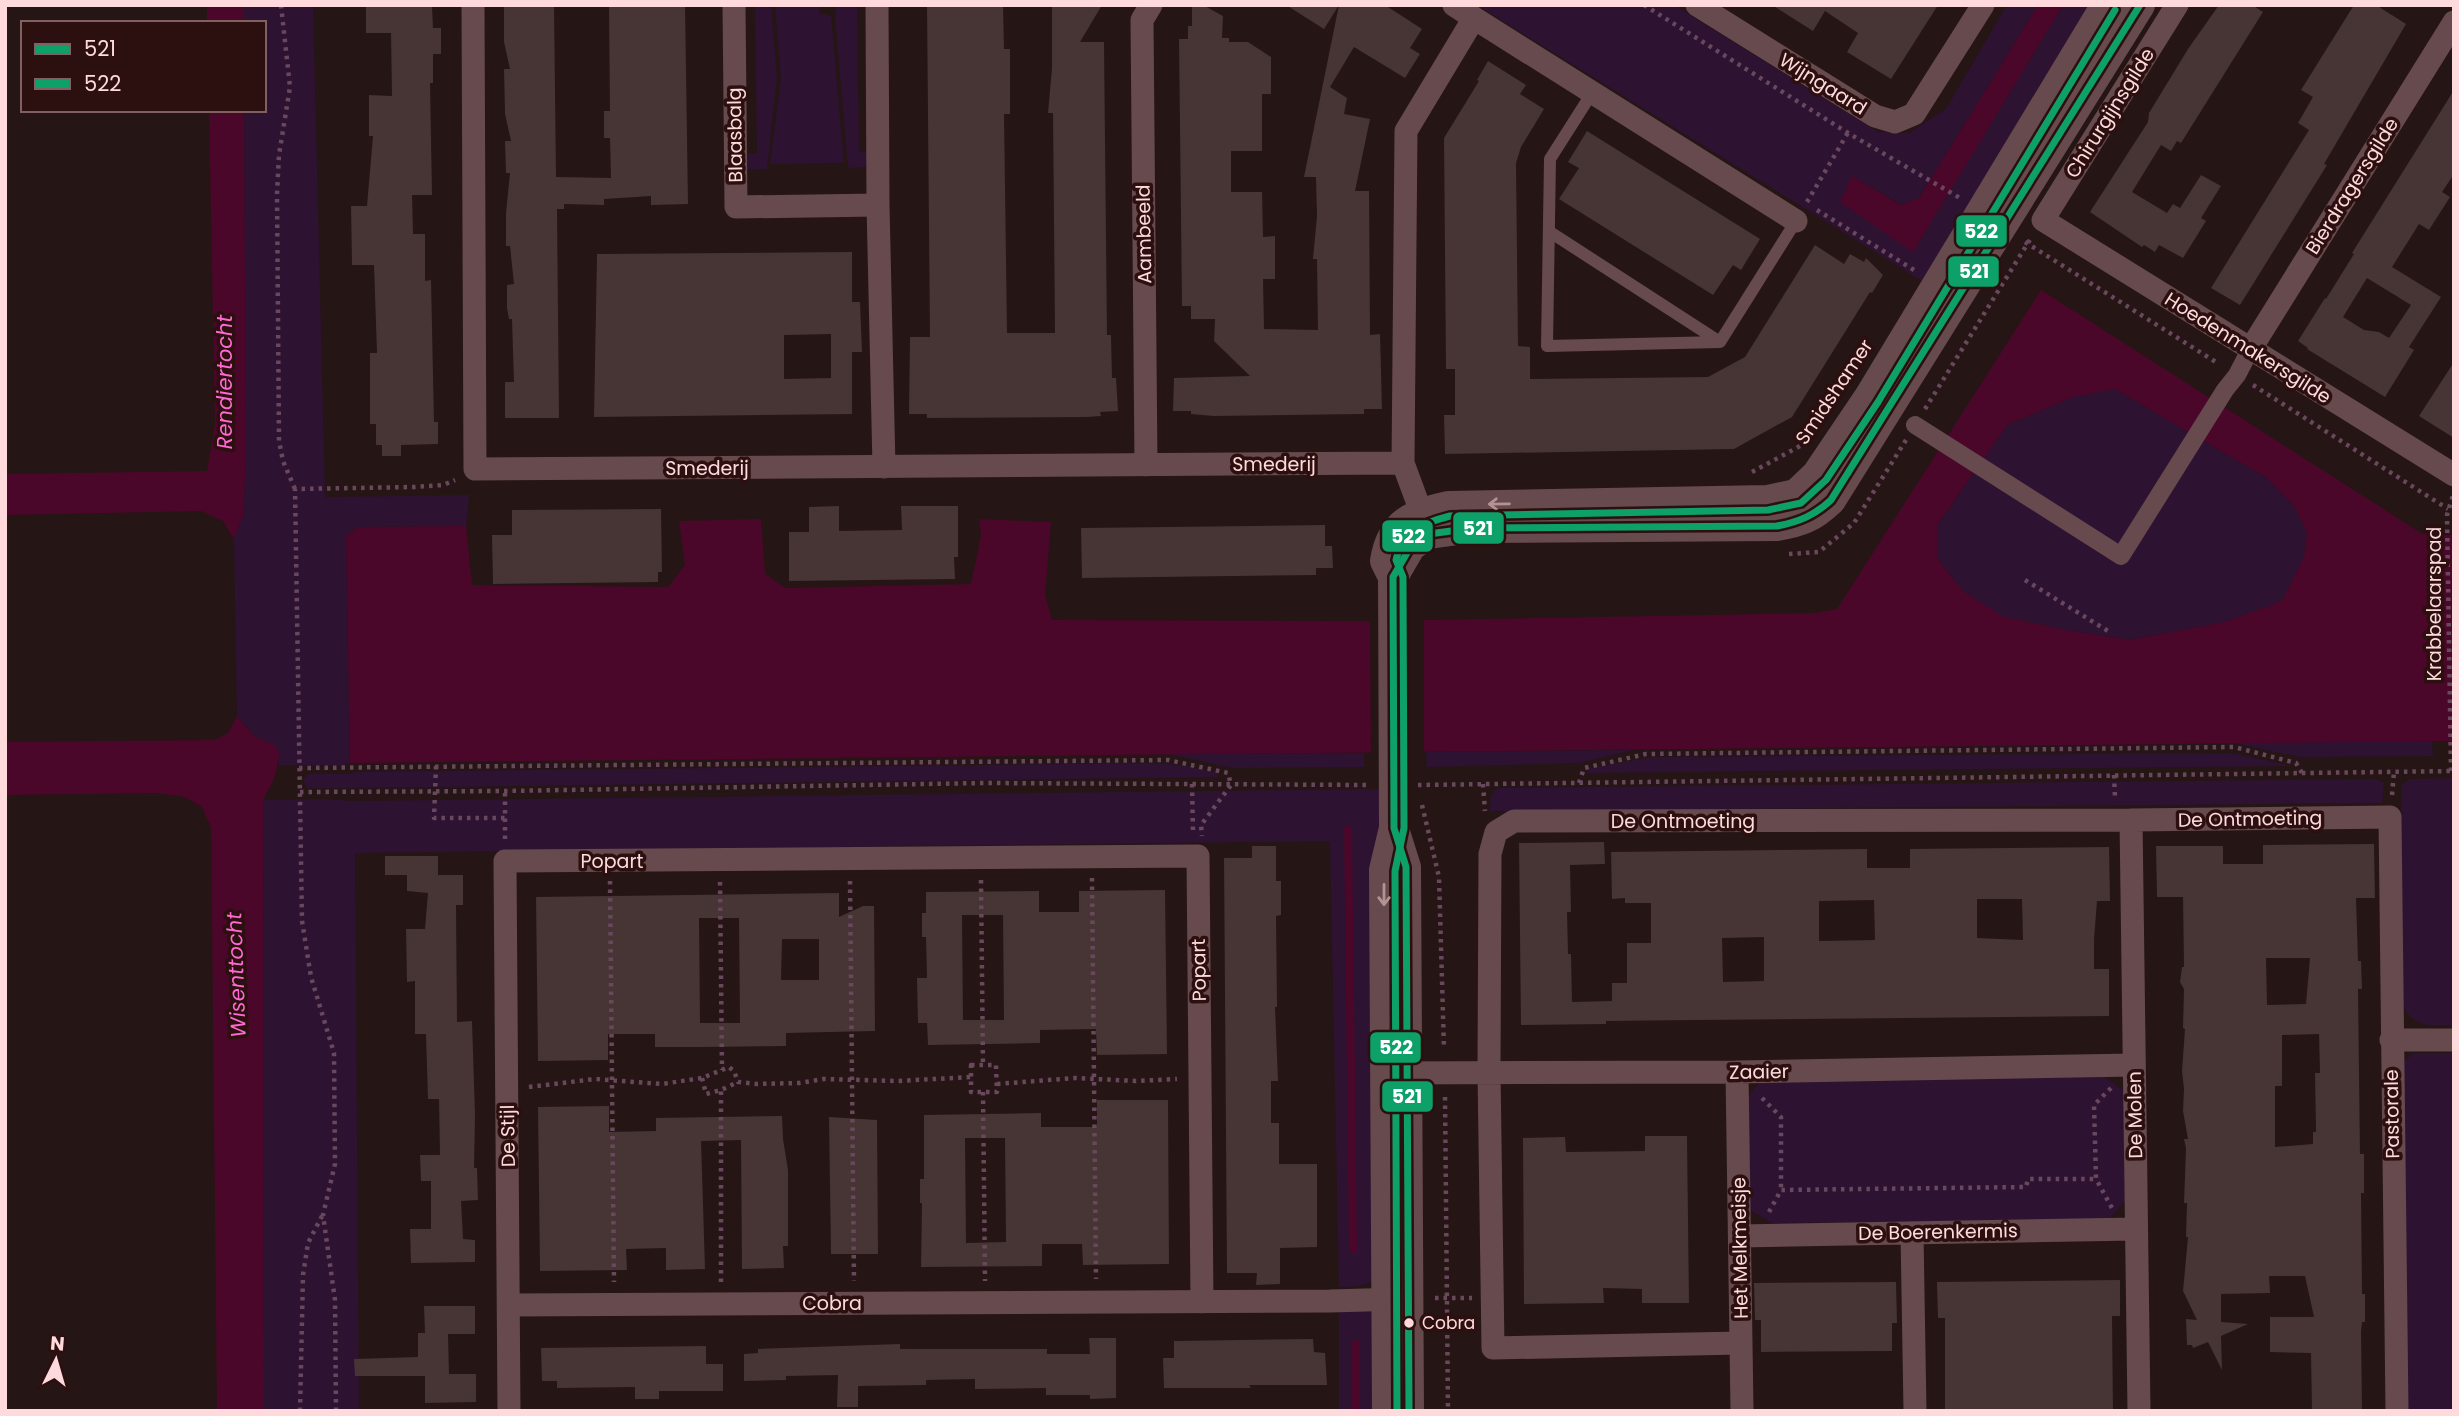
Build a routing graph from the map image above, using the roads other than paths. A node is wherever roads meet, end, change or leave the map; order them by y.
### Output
1 (473, 5) edge
2 (734, 5) edge
3 (877, 5) edge
4 (1151, 5) edge
5 (1454, 5) edge
6 (1697, 5) edge
7 (1983, 5) edge
8 (2106, 5) edge
9 (2140, 5) edge
10 (2177, 5) edge
11 (1474, 18) junction
12 (2454, 22) edge
13 (1592, 93) junction
14 (878, 205) junction
15 (1982, 211) junction
16 (1801, 212) joint
17 (2043, 220) joint
18 (1550, 232) junction
19 (1720, 342) junction
20 (2250, 349) junction
21 (1923, 430) dead end
22 (1403, 463) junction
23 (1146, 465) junction
24 (884, 467) junction
25 (2454, 475) edge
26 (1425, 523) junction
27 (2390, 817) joint
28 (2130, 820) junction
29 (505, 862) joint
30 (2391, 1040) junction
31 (2454, 1040) edge
32 (2134, 1065) junction
33 (1489, 1071) junction
34 (1737, 1072) junction
35 (1396, 1073) junction
36 (2130, 1229) junction
37 (1912, 1233) junction
38 (1748, 1236) junction
39 (1398, 1299) junction
40 (1202, 1302) junction
41 (510, 1304) junction
42 (1741, 1343) junction
43 (1493, 1348) joint
44 (509, 1411) edge
45 (1387, 1411) edge
46 (1409, 1411) edge
47 (1742, 1411) edge
48 (1914, 1411) edge
49 (2139, 1411) edge
50 (2397, 1411) edge

1 - 24 street, Smederij
2 - 14 street, Blaasbalg
3 - 14 street
4 - 23 street, Aambeeld
5 - 11 street
6 - 7 street, Wijngaard
8 - 15 street
9 - 15 street
10 - 17 street, Chirurgijnsgilde
11 - 13 street
11 - 22 street
12 - 20 street, Bierdragersgilde
13 - 16 street
13 - 18 lane
14 - 24 street
15 - 26 street
16 - 19 lane
17 - 20 street, Hoedenmakersgilde
18 - 19 lane
18 - 19 lane
20 - 21 street
20 - 25 street, Hoedenmakersgilde
22 - 23 street, Smederij
22 - 26 street
23 - 24 street, Smederij
26 - 35 street
27 - 28 street, De Ontmoeting
27 - 30 street, Pastorale
28 - 32 street, De Molen
28 - 33 street, De Ontmoeting
29 - 40 street, Popart
29 - 41 street, De Stijl
30 - 31 street
30 - 50 street, Pastorale
32 - 34 street, Zaaier
32 - 36 street, De Molen
33 - 34 street, Zaaier
33 - 35 street, Zaaier
33 - 43 street, De Ontmoeting
34 - 38 street, Het Melkmeisje
35 - 39 street
36 - 37 street, De Boerenkermis
36 - 49 street, De Molen
37 - 38 street, De Boerenkermis
37 - 48 street
38 - 42 street, Het Melkmeisje
39 - 40 street, Cobra
39 - 45 street
39 - 46 street
40 - 41 street, Cobra
41 - 44 street, De Stijl
42 - 43 street, Het Melkmeisje
42 - 47 street

